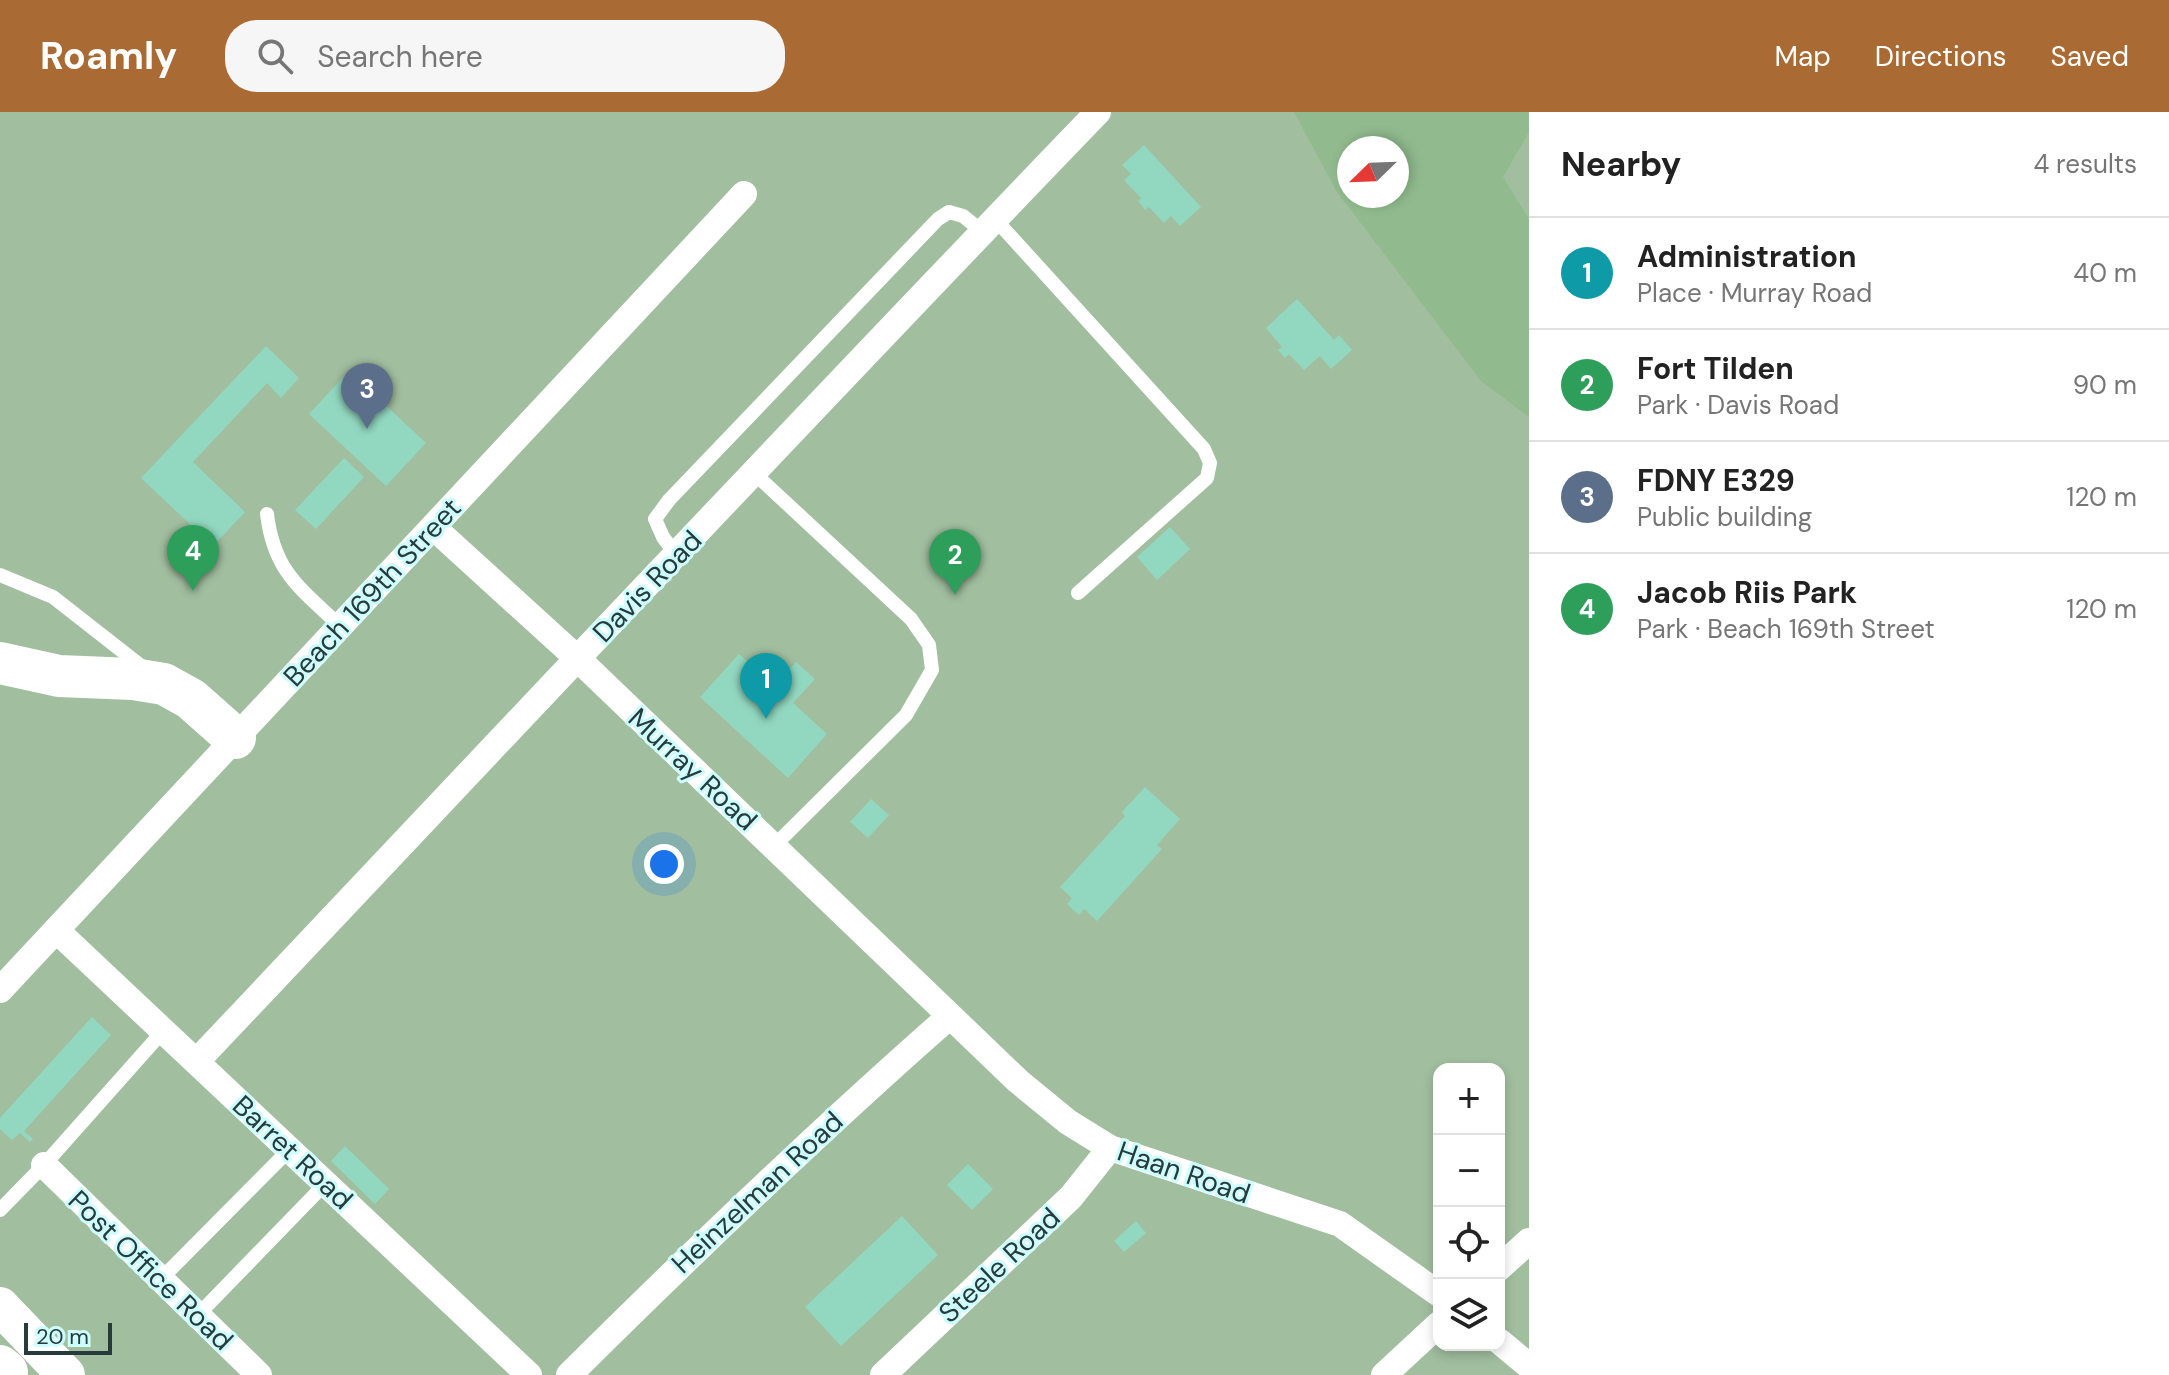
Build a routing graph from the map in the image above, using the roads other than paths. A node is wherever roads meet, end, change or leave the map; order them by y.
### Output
1 (1098, 112) edge
2 (744, 194) dead end
3 (989, 226) junction
4 (754, 473) junction
5 (267, 514) dead end
6 (433, 527) junction
7 (677, 556) junction
8 (0, 575) edge
9 (1078, 593) dead end
10 (340, 626) junction
11 (578, 659) junction
12 (0, 663) edge
13 (164, 684) junction
14 (235, 738) junction
15 (774, 846) junction
16 (56, 930) junction
17 (0, 990) edge
18 (950, 1016) junction
19 (164, 1030) junction
20 (197, 1061) junction
21 (1110, 1148) junction
22 (290, 1149) junction
23 (44, 1165) junction
24 (326, 1183) junction
25 (0, 1210) edge
26 (1529, 1241) edge
27 (1505, 1263) edge
28 (160, 1280) junction
29 (1433, 1290) edge
30 (0, 1306) edge
31 (197, 1316) junction
32 (1433, 1330) edge
33 (1505, 1346) edge
34 (1529, 1366) edge
35 (66, 1375) edge
36 (259, 1375) edge
37 (529, 1375) edge
38 (569, 1375) edge
39 (883, 1375) edge
40 (1384, 1375) edge

1 - 3 street, Davis Road
2 - 6 street, Beach 169th Street
3 - 4 street, Davis Road
3 - 7 lane
3 - 9 lane
4 - 7 street, Davis Road
4 - 15 lane
5 - 10 lane
6 - 10 street, Beach 169th Street
6 - 11 street, Murray Road
7 - 11 street, Davis Road
8 - 13 lane
10 - 14 street, Beach 169th Street
11 - 15 street, Murray Road
11 - 20 street, Davis Road
12 - 13 main road
13 - 14 main road
14 - 16 street, Beach 169th Street
15 - 18 street, Murray Road
16 - 17 street, Beach 169th Street
16 - 19 street, Barret Road
18 - 21 street, Haan Road
18 - 38 street, Heinzelman Road
19 - 20 street, Barret Road
19 - 23 lane
20 - 22 street, Barret Road
21 - 29 street, Haan Road
21 - 39 street, Steele Road
22 - 24 street, Barret Road
22 - 28 lane
23 - 25 lane
23 - 28 street, Post Office Road
24 - 31 lane
24 - 37 street, Barret Road
26 - 27 street
28 - 31 street, Post Office Road
30 - 35 street
31 - 36 street, Post Office Road
32 - 40 street
33 - 34 street

